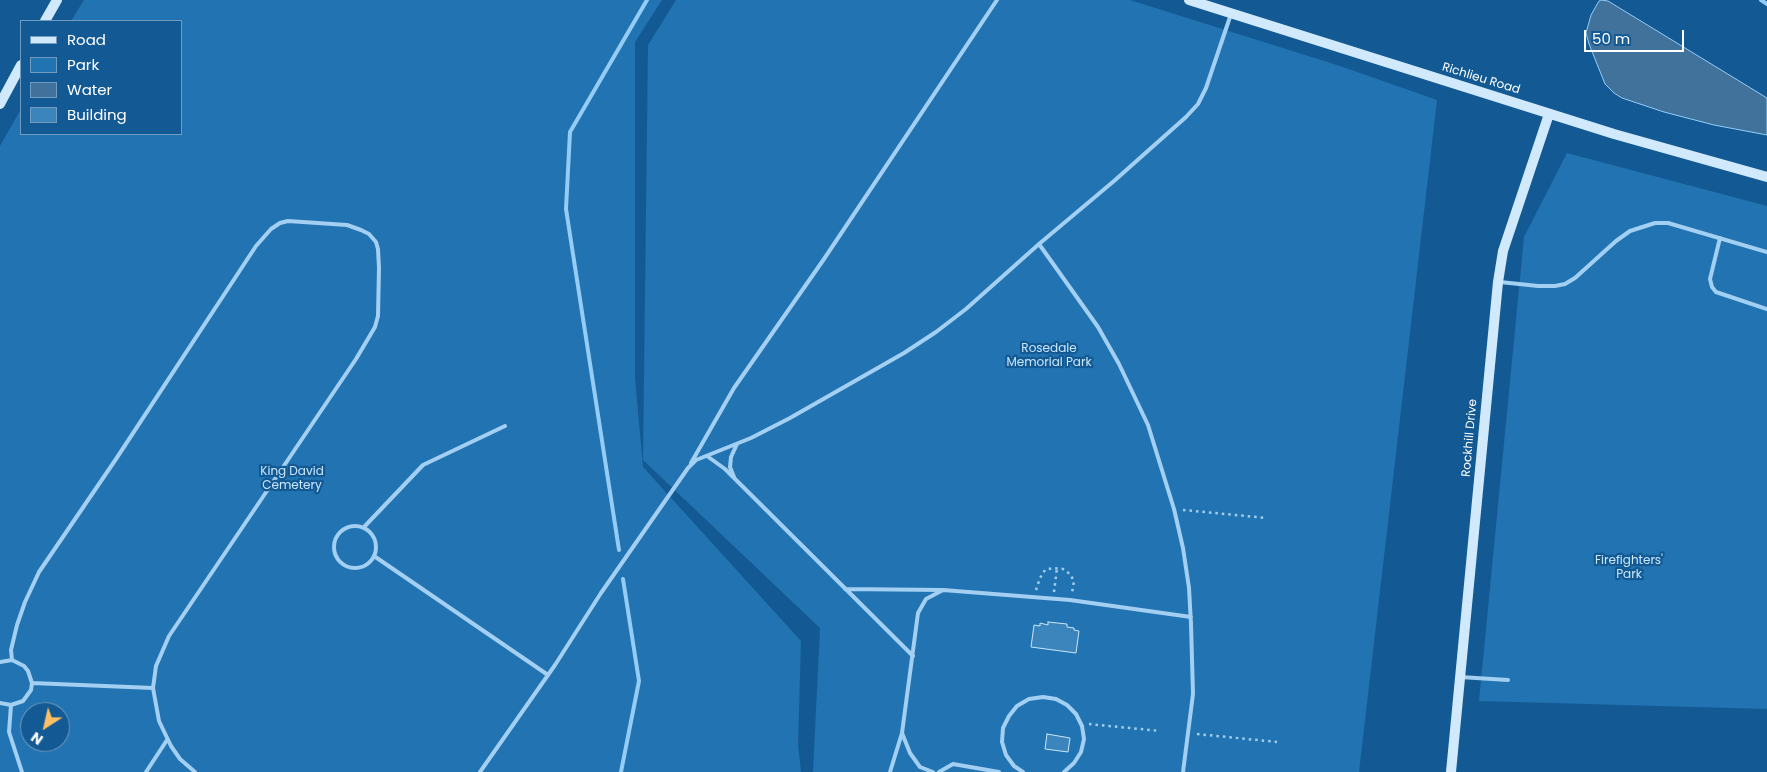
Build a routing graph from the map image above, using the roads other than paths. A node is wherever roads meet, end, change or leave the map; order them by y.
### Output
1 (57, 0) edge
2 (997, 0) edge
3 (1190, 0) edge
4 (1231, 13) junction
5 (46, 20) edge
6 (20, 67) edge
7 (0, 104) edge
8 (1549, 114) junction
9 (1767, 177) edge
10 (1720, 238) junction
11 (1039, 244) junction
12 (1767, 252) edge
13 (1498, 282) junction
14 (1767, 309) edge
15 (505, 426) dead end
16 (737, 444) junction
17 (707, 456) junction
18 (688, 468) junction
19 (735, 479) junction
20 (364, 527) junction
21 (374, 556) junction
22 (845, 589) junction
23 (943, 590) junction
24 (1191, 617) junction
25 (912, 656) junction
26 (12, 660) junction
27 (0, 662) edge
28 (548, 674) junction
29 (1460, 677) junction
30 (1508, 680) dead end
31 (32, 683) junction
32 (153, 688) junction
33 (0, 703) edge
34 (11, 705) junction
35 (902, 733) junction
36 (167, 740) junction
37 (22, 772) edge
38 (146, 772) edge
39 (195, 772) edge
40 (480, 772) edge
41 (890, 772) edge
42 (933, 772) edge
43 (939, 772) edge
44 (999, 772) edge
45 (1023, 772) edge
46 (1064, 772) edge
47 (1183, 772) edge
48 (1451, 772) edge

1 - 5 main road
2 - 18 lane
3 - 4 main road, Richlieu Road
4 - 8 main road, Richlieu Road
4 - 11 lane
6 - 7 main road
8 - 9 main road, Richlieu Road
8 - 13 main road, Rockhill Drive
10 - 12 lane
10 - 13 lane
10 - 14 lane
11 - 16 lane
11 - 24 lane
13 - 29 main road, Rockhill Drive
15 - 20 lane
16 - 17 lane
16 - 19 lane
17 - 18 lane
17 - 19 lane
18 - 28 lane
19 - 22 lane
20 - 21 lane
20 - 21 lane
21 - 28 lane
22 - 23 lane
22 - 25 lane
23 - 24 lane
23 - 25 lane
24 - 47 lane
25 - 35 lane
26 - 27 lane
26 - 31 lane
26 - 32 lane
28 - 40 lane
29 - 30 lane
29 - 48 main road, Rockhill Drive
31 - 32 lane
31 - 34 lane
32 - 36 lane
33 - 34 lane
34 - 37 lane
35 - 41 lane
35 - 42 lane
36 - 38 lane
36 - 39 lane
43 - 44 lane
45 - 46 lane

